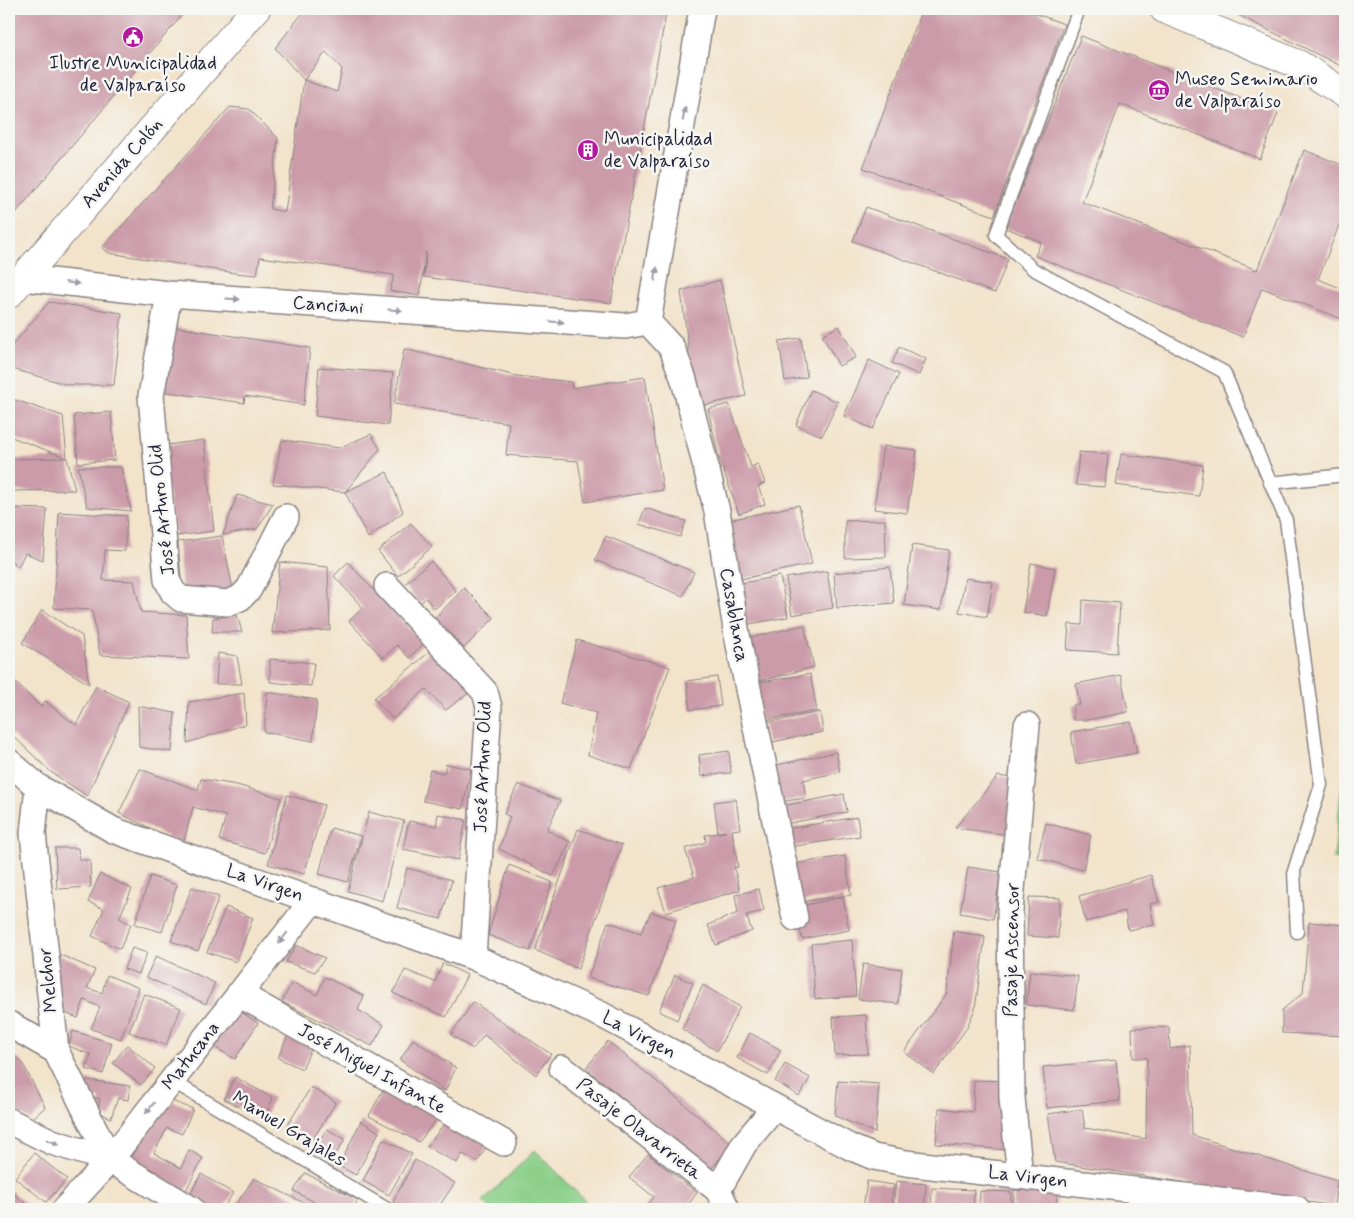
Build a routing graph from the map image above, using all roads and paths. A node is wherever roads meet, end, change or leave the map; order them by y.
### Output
1 (256, 9) edge
2 (702, 9) edge
3 (1079, 9) edge
4 (1164, 9) edge
5 (1345, 94) edge
6 (14, 283) edge
7 (168, 294) junction
8 (648, 322) junction
9 (1345, 475) edge
10 (1270, 483) junction
11 (286, 517) dead end
12 (387, 586) dead end
13 (1027, 725) dead end
14 (9, 762) edge
15 (38, 787) junction
16 (313, 900) junction
17 (795, 918) dead end
18 (1297, 932) dead end
19 (473, 957) junction
20 (239, 994) junction
21 (9, 1024) edge
22 (56, 1051) junction
23 (562, 1068) dead end
24 (172, 1081) junction
25 (775, 1107) junction
26 (9, 1121) edge
27 (504, 1143) dead end
28 (110, 1160) junction
29 (1020, 1176) junction
30 (722, 1200) edge
31 (65, 1209) edge
32 (191, 1209) edge
33 (387, 1209) edge
34 (1296, 1209) edge

1 - 6 main road, Avenida Colón
8 -> 2 street
3 - 10 lane
4 - 5 main road
6 -> 7 street, Canciani
7 -> 8 street, Canciani
7 - 11 street, José Arturo Olid
8 - 17 street, Casablanca
9 - 10 lane
10 - 18 lane
12 - 19 street, José Arturo Olid
13 - 29 street, Pasaje Ascensor
14 - 15 street, La Virgen
15 - 16 street, La Virgen
15 - 22 street, Melchor
16 - 19 street, La Virgen
16 -> 20 street, Matucana
19 - 25 street, La Virgen
20 - 24 street, Matucana
20 - 27 street, José Miguel Infante
21 - 22 street
22 - 28 street, Melchor
23 - 30 street, Pasaje Olavarrieta
24 -> 28 street, Matucana
24 - 33 lane, Manuel Grajales
25 - 29 street, La Virgen
25 - 30 street
26 -> 28 street
28 - 31 street, Matucana
28 - 32 street
29 - 34 street, La Virgen

